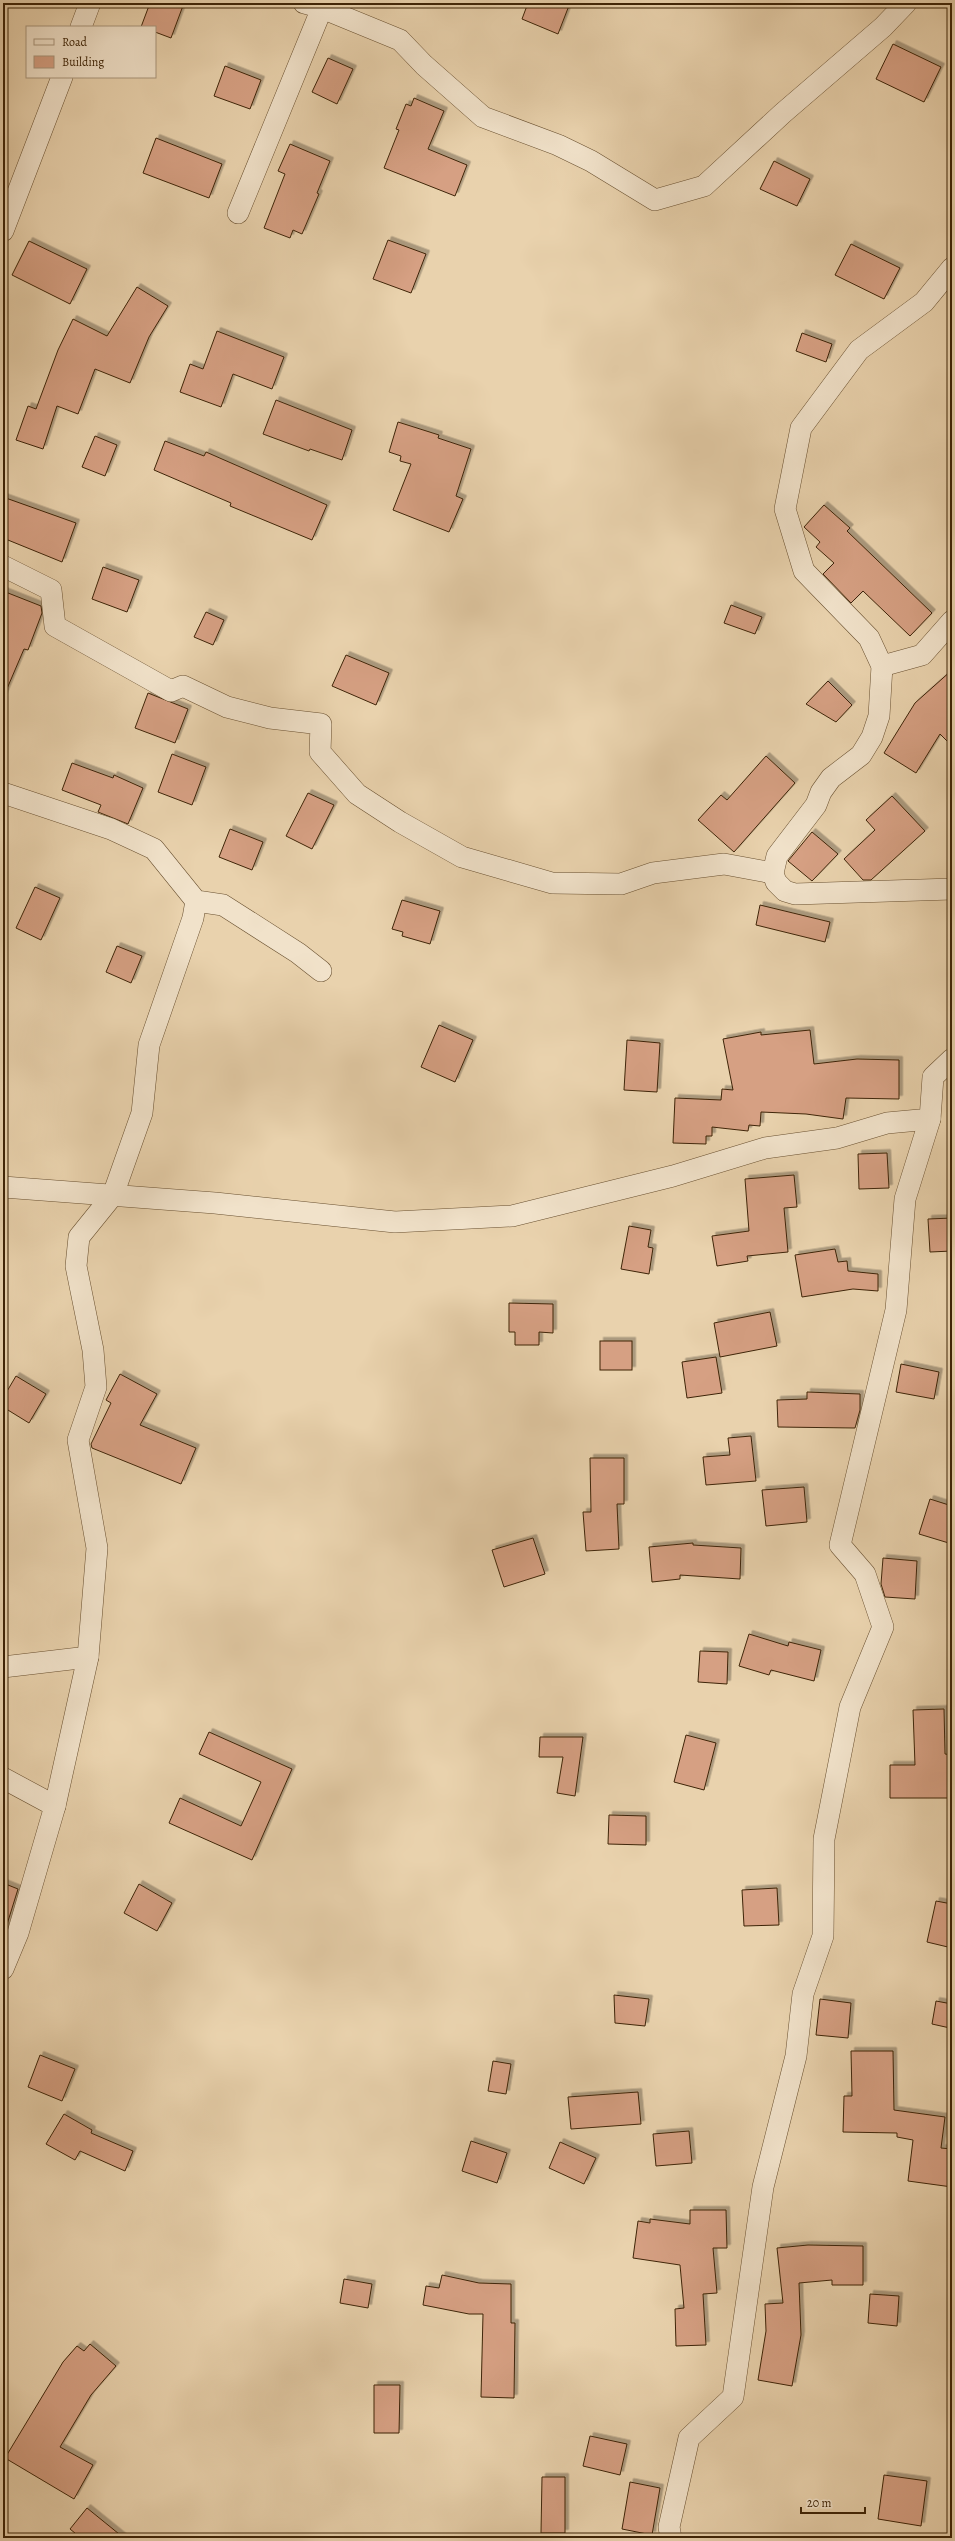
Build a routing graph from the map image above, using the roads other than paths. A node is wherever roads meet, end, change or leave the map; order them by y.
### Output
1 (90, 3) edge
2 (906, 3) edge
3 (313, 5) edge
4 (81, 26) edge
5 (62, 78) edge
6 (238, 214) dead end
7 (3, 231) edge
8 (952, 268) edge
9 (3, 566) edge
10 (952, 621) edge
11 (882, 666) junction
12 (3, 793) edge
13 (772, 873) junction
14 (952, 889) edge
15 (196, 901) junction
16 (321, 971) dead end
17 (952, 1059) edge
18 (930, 1119) junction
19 (3, 1187) edge
20 (113, 1195) junction
21 (88, 1657) junction
22 (3, 1667) edge
23 (3, 1778) edge
24 (55, 1806) junction
25 (3, 1969) edge
26 (671, 2538) edge

1 - 4 street
2 - 3 street
3 - 6 street
5 - 7 street
8 - 11 street
9 - 13 street
10 - 11 street
11 - 13 street
12 - 15 street
13 - 14 street
15 - 16 street
15 - 20 street
17 - 18 street
18 - 20 street
18 - 26 street
19 - 20 street
20 - 21 street
21 - 22 street
21 - 24 street
23 - 24 street
24 - 25 street

